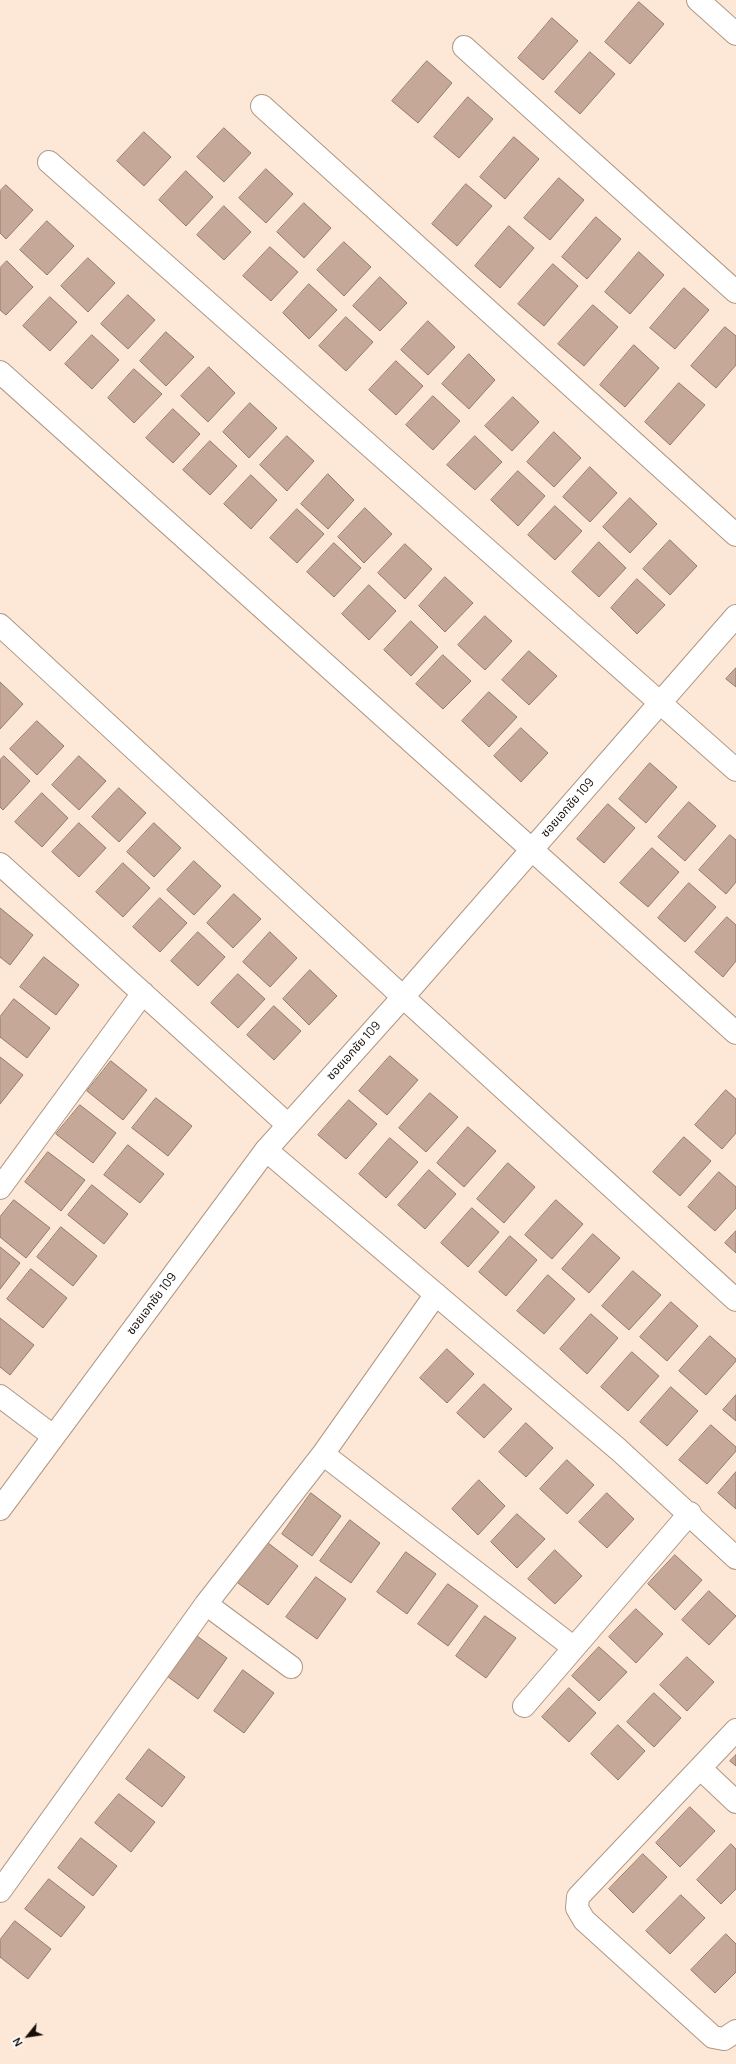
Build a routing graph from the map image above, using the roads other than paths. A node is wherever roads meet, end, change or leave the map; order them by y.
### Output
1 (698, 0) edge
2 (736, 34) edge
3 (464, 47) dead end
4 (262, 106) dead end
5 (49, 162) dead end
6 (736, 292) edge
7 (0, 372) edge
8 (736, 535) edge
9 (736, 616) edge
10 (0, 625) edge
11 (660, 703) junction
12 (736, 770) edge
13 (531, 850) junction
14 (1, 869) edge
15 (143, 993) junction
16 (403, 997) junction
17 (736, 1033) edge
18 (287, 1124) junction
19 (266, 1150) junction
20 (0, 1188) edge
21 (436, 1294) junction
22 (736, 1300) edge
23 (0, 1396) edge
24 (53, 1436) junction
25 (323, 1454) junction
26 (0, 1509) edge
27 (690, 1513) junction
28 (736, 1558) edge
29 (206, 1604) junction
30 (574, 1648) junction
31 (291, 1667) dead end
32 (524, 1706) dead end
33 (736, 1730) edge
34 (701, 1769) junction
35 (736, 1802) edge
36 (0, 1892) edge
37 (736, 2031) edge

1 - 2 street
3 - 6 street
4 - 8 street
5 - 11 street
7 - 13 street
9 - 11 street, ซอยเอกชัย 109
10 - 16 street
11 - 12 street
11 - 13 street, ซอยเอกชัย 109
13 - 16 street, ซอยเอกชัย 109
13 - 17 street
14 - 15 street
15 - 18 street
15 - 20 street
16 - 18 street, ซอยเอกชัย 109
16 - 22 street
18 - 19 street, ซอยเอกชัย 109
19 - 21 street
19 - 24 street, ซอยเอกชัย 109
21 - 25 street
21 - 27 street
23 - 24 street
24 - 26 street, ซอยเอกชัย 109
25 - 29 street
25 - 30 street
27 - 28 street
27 - 30 street
29 - 31 street
29 - 36 street
30 - 32 street
33 - 34 street
34 - 35 street
34 - 37 street

